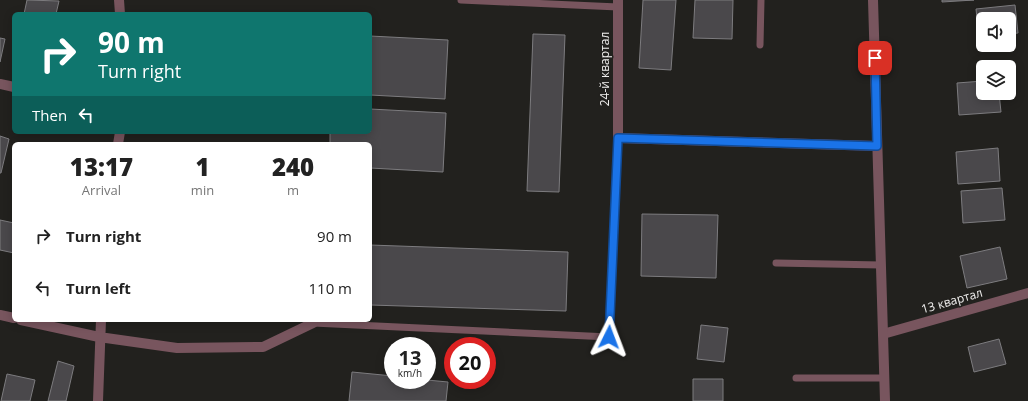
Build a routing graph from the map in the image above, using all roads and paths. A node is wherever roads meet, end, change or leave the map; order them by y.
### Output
1 (119, 0) edge
2 (460, 0) edge
3 (761, 0) edge
4 (873, 0) edge
5 (618, 3) edge
6 (120, 12) edge
7 (760, 46) dead end
8 (0, 84) edge
9 (12, 87) edge
10 (618, 138) junction
11 (877, 146) junction
12 (776, 263) dead end
13 (881, 265) junction
14 (1028, 293) edge
15 (0, 315) edge
16 (12, 318) edge
17 (30, 322) edge
18 (101, 322) edge
19 (314, 323) joint
20 (883, 334) junction
21 (99, 337) junction
22 (796, 378) dead end
23 (884, 378) junction
24 (98, 401) edge
25 (885, 401) edge

1 - 6 street
2 - 5 lane
3 - 7 lane
4 - 11 street
5 - 10 street, 24-й квартал
8 - 9 street
10 - 11 street
10 - 19 lane
11 - 13 street
12 - 13 lane
13 - 20 street
14 - 20 street, 13 квартал
15 - 16 street
17 - 21 street
18 - 21 street
19 - 21 street
20 - 23 street
21 - 24 street
22 - 23 lane
23 - 25 street

